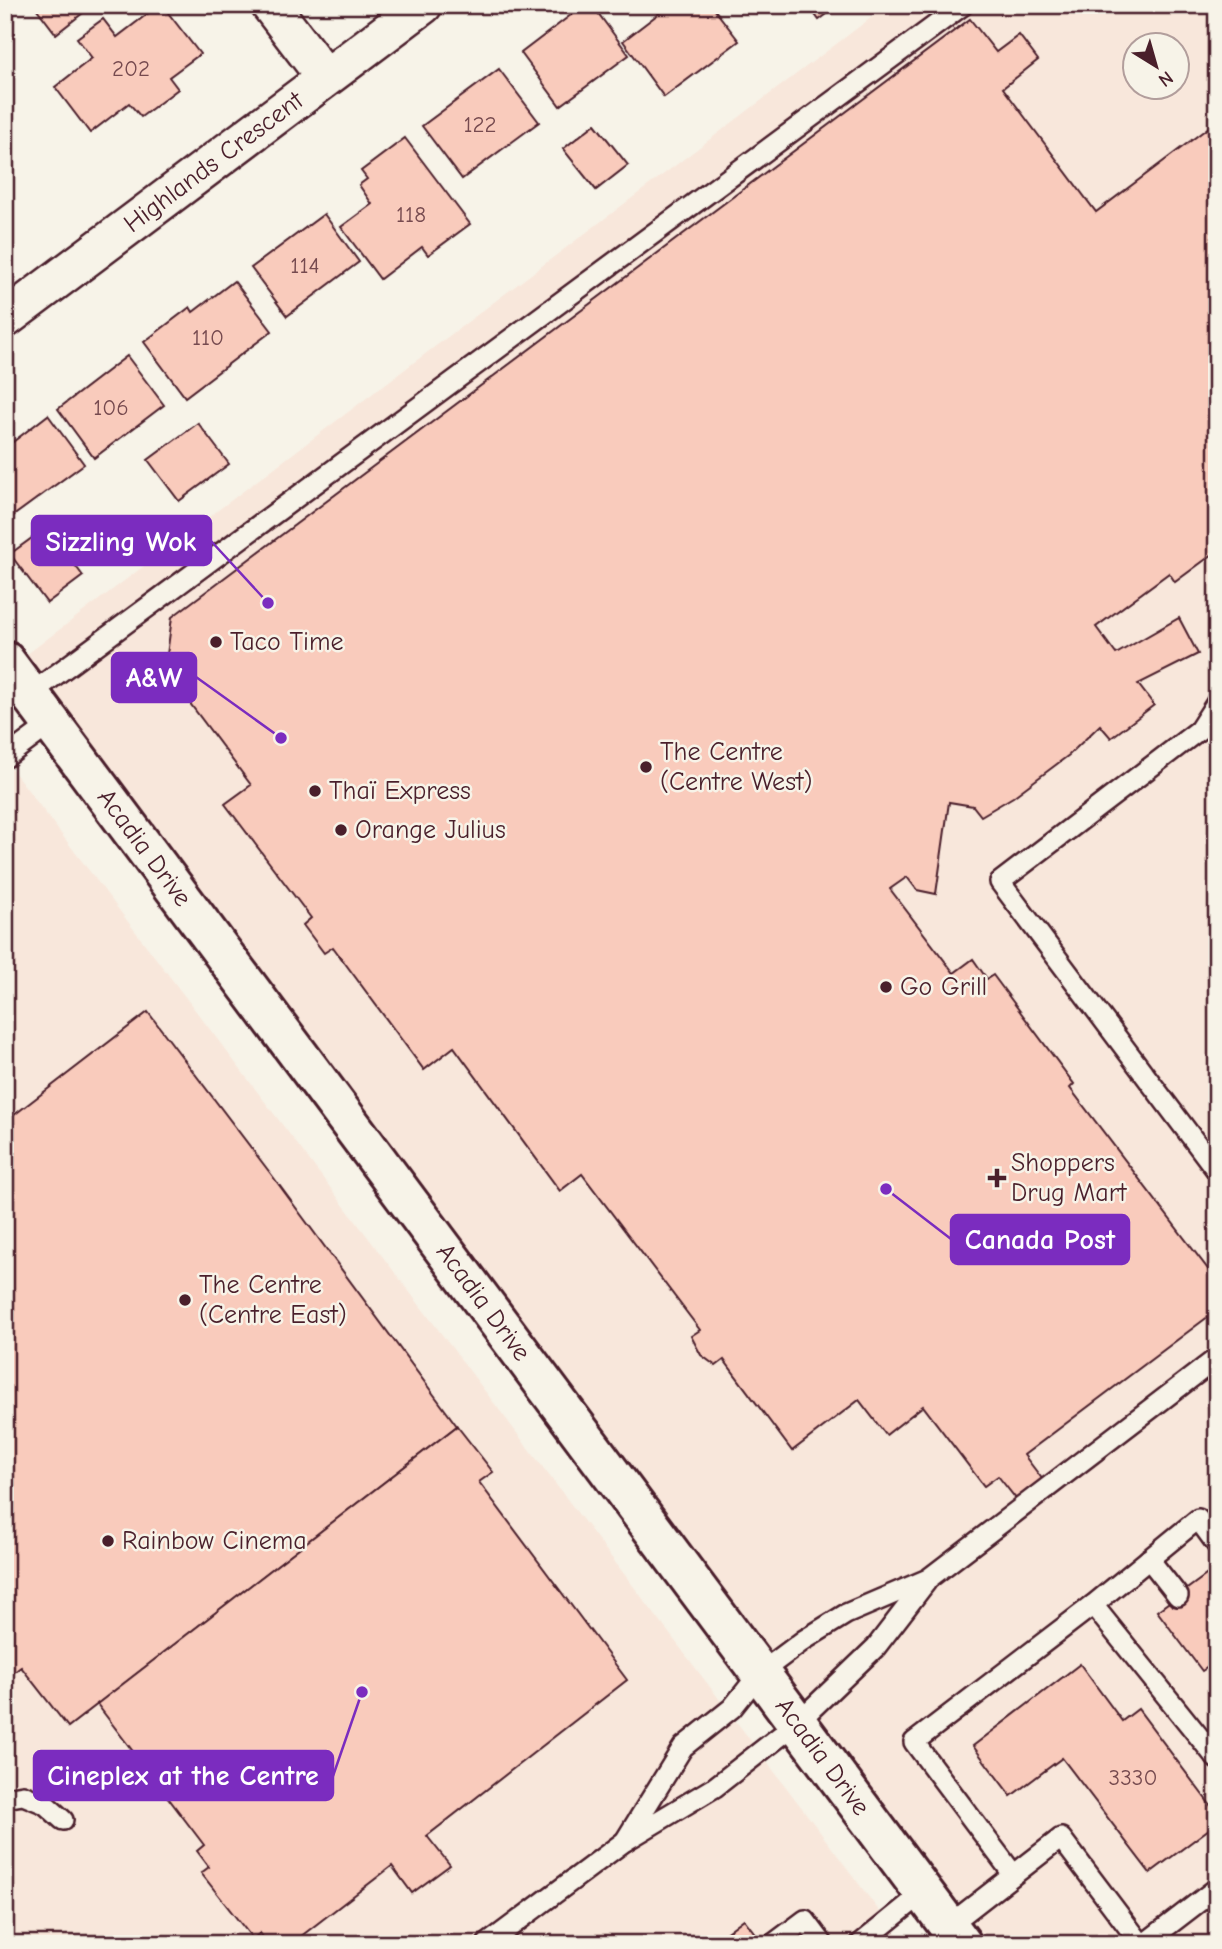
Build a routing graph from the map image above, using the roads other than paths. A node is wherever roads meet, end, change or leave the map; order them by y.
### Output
1 (270, 5) edge
2 (423, 5) edge
3 (963, 5) edge
4 (325, 78) junction
5 (5, 319) edge
6 (5, 661) edge
7 (1217, 702) edge
8 (41, 708) junction
9 (5, 758) edge
10 (1217, 1171) edge
11 (1217, 1358) edge
12 (1217, 1545) edge
13 (1149, 1559) junction
14 (928, 1579) junction
15 (1178, 1596) dead end
16 (1093, 1605) junction
17 (760, 1673) junction
18 (797, 1723) junction
19 (1217, 1759) edge
20 (5, 1798) edge
21 (64, 1820) dead end
22 (625, 1841) junction
23 (1013, 1874) junction
24 (1217, 1888) edge
25 (923, 1892) junction
26 (955, 1935) edge
27 (487, 1944) edge
28 (773, 1944) edge
29 (822, 1944) edge
30 (860, 1944) edge
31 (1142, 1944) edge

1 - 4 street
2 - 4 street, Highlands Crescent
3 - 8 lane
4 - 5 street, Highlands Crescent
6 - 8 street, Acadia Drive
7 - 10 lane
8 - 9 lane
8 - 17 street, Acadia Drive
11 - 14 lane
12 - 13 lane
13 - 15 lane
13 - 16 lane
14 - 17 lane
14 - 18 lane
16 - 19 lane
16 - 23 lane
17 - 18 street, Acadia Drive
17 - 22 lane
18 - 22 lane
18 - 25 street, Acadia Drive
20 - 21 lane
22 - 27 lane
23 - 26 lane
23 - 31 lane
24 - 31 lane
25 - 26 street, Acadia Drive
25 - 30 lane
28 - 29 lane

